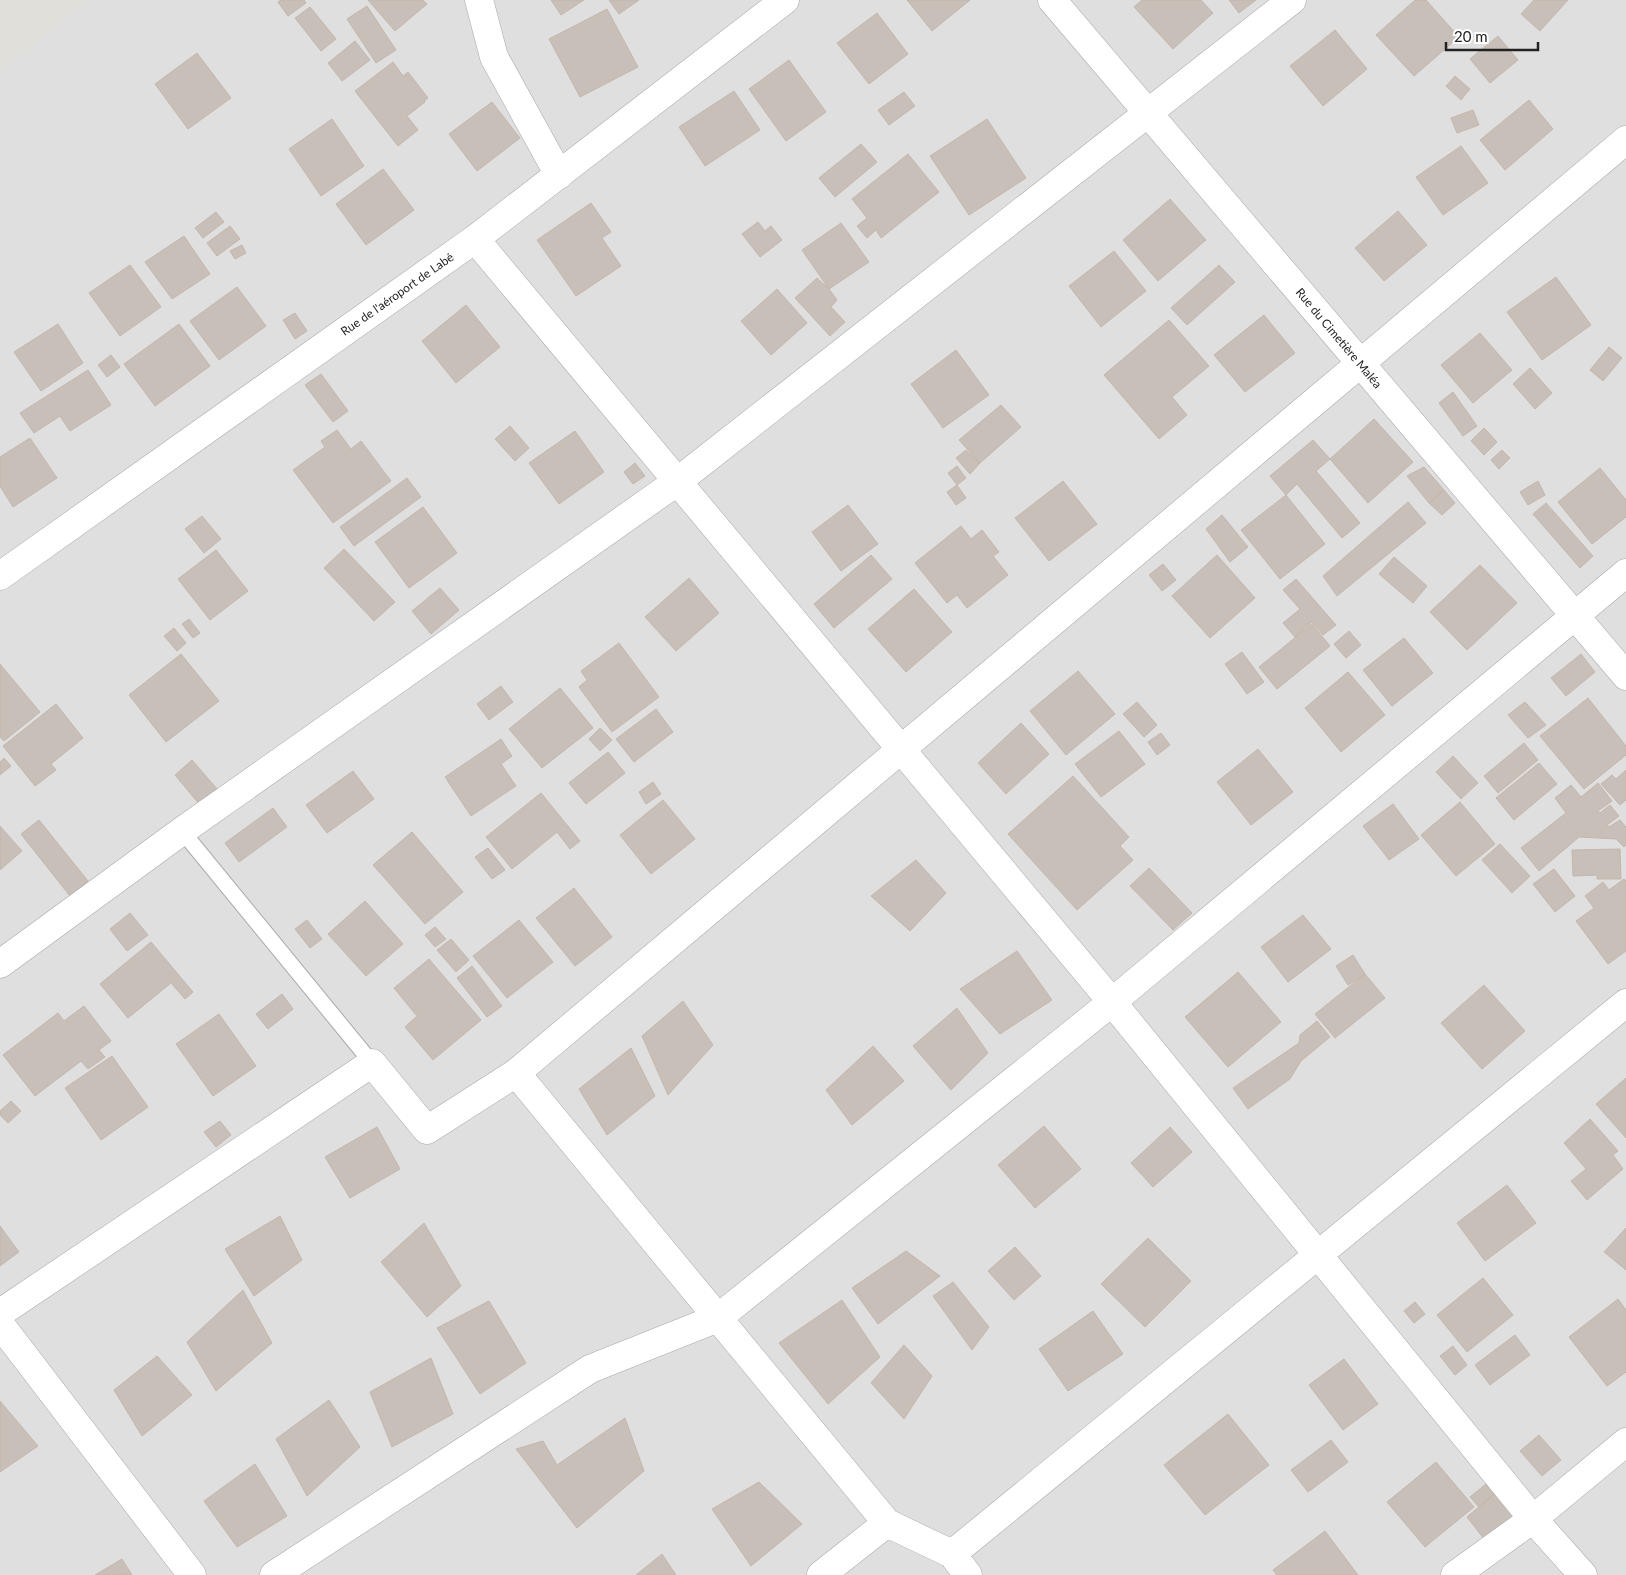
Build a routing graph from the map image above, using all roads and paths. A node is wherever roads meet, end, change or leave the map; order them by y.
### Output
1 (480, 0) edge
2 (786, 0) edge
3 (1052, 0) edge
4 (1292, 0) edge
5 (1148, 113) junction
6 (1626, 140) edge
7 (558, 175) junction
8 (475, 239) junction
9 (1360, 363) junction
10 (678, 481) junction
11 (1626, 573) edge
12 (0, 576) edge
13 (1575, 616) junction
14 (1626, 676) edge
15 (901, 749) junction
16 (182, 831) junction
17 (0, 964) edge
18 (1112, 1002) junction
19 (1626, 1003) edge
20 (372, 1063) junction
21 (516, 1073) junction
22 (1318, 1255) junction
23 (0, 1313) edge
24 (718, 1318) junction
25 (0, 1324) edge
26 (1626, 1442) edge
27 (1533, 1519) junction
28 (887, 1523) junction
29 (960, 1564) edge
30 (192, 1575) edge
31 (274, 1575) edge
32 (821, 1575) edge
33 (1455, 1575) edge
34 (1583, 1575) edge

1 - 7 street
2 - 7 street, Rue de l'aéroport de Labé
3 - 5 street, Rue du Cimetière Maléa
4 - 5 street
5 - 9 street, Rue du Cimetière Maléa
5 - 10 street
6 - 9 street
7 - 8 street, Rue de l'aéroport de Labé
8 - 10 street
8 - 12 street, Rue de l'aéroport de Labé
9 - 13 street, Rue du Cimetière Maléa
9 - 15 street
10 - 15 street
10 - 16 street
11 - 13 street
13 - 14 street, Rue du Cimetière Maléa
13 - 18 street
15 - 18 street
15 - 21 street
16 - 17 street
16 - 20 lane
18 - 22 street
18 - 24 street
19 - 22 street
20 - 21 street
20 - 23 street
21 - 24 street
22 - 27 street
22 - 29 street
24 - 28 street
24 - 31 street
25 - 30 street
26 - 27 street
27 - 33 street
27 - 34 street
28 - 29 street
28 - 32 street

